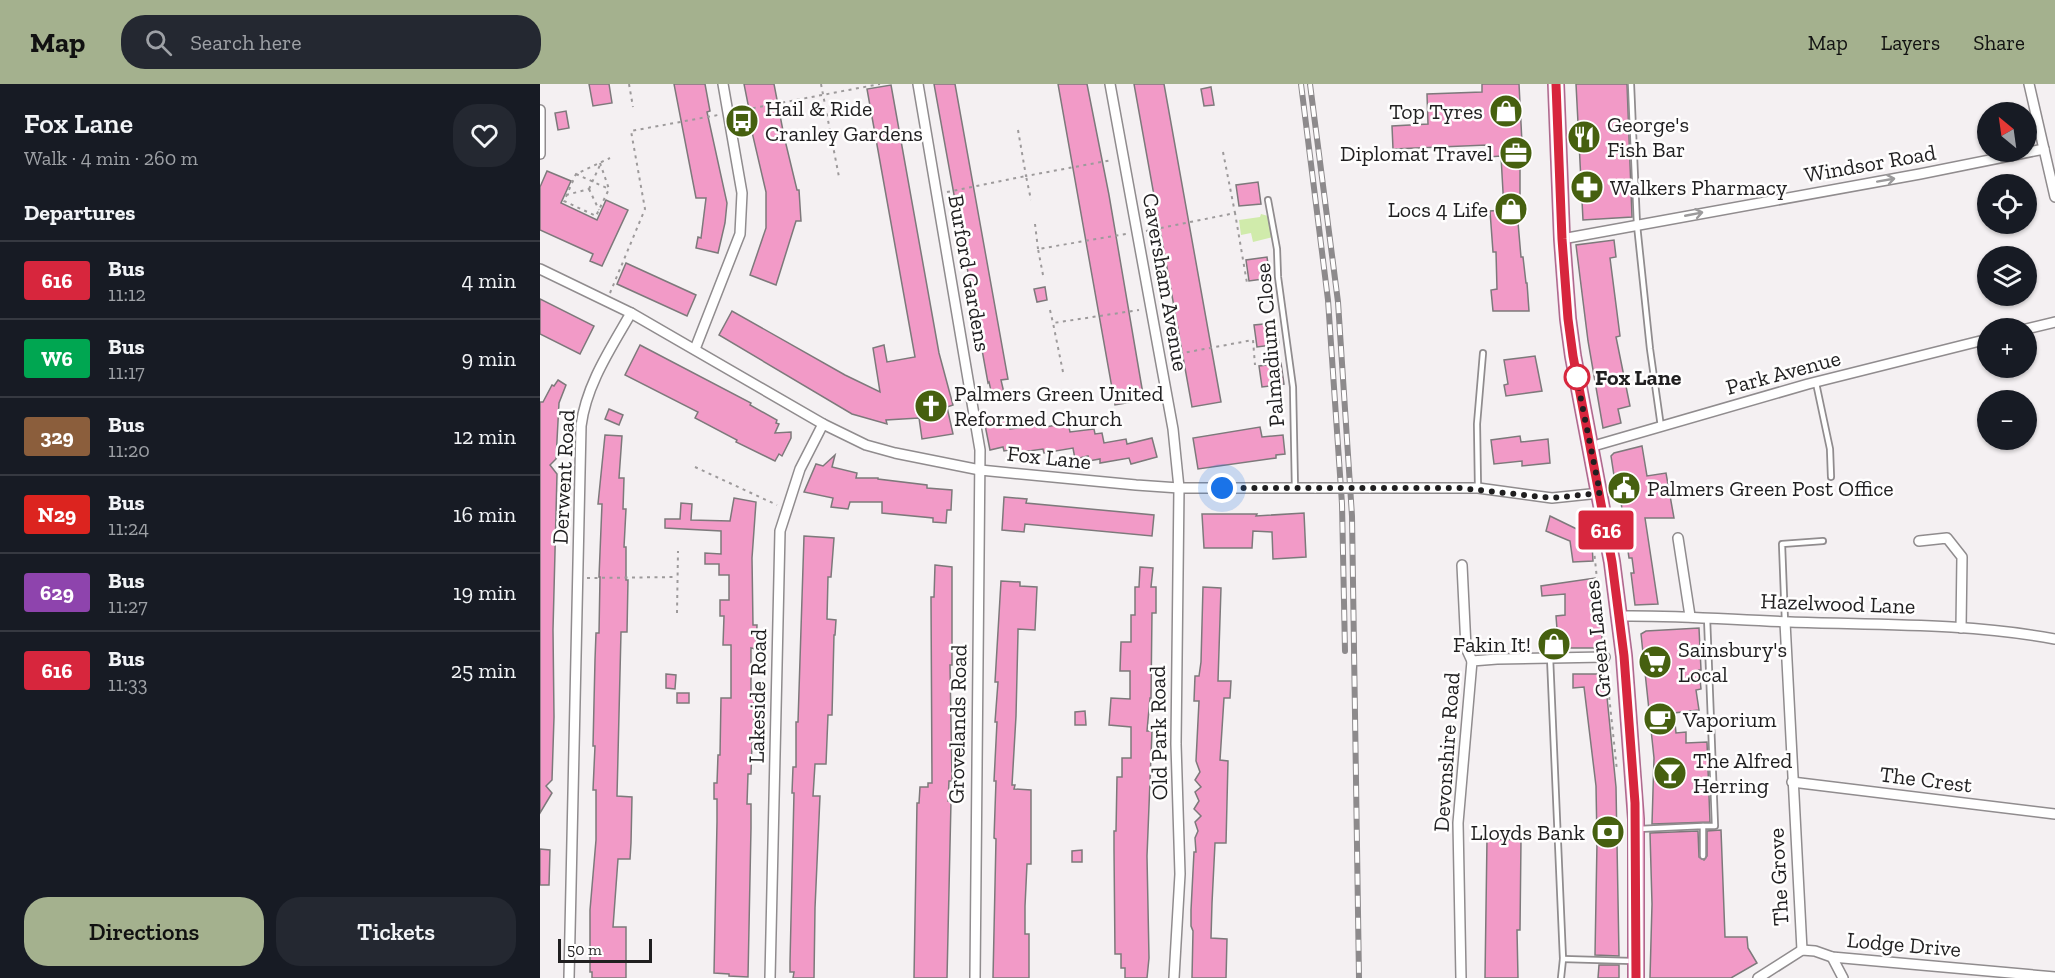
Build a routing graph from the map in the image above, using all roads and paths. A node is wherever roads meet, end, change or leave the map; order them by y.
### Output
1 (629, 84) edge
2 (723, 84) edge
3 (821, 84) edge
4 (880, 84) edge
5 (918, 84) edge
6 (1110, 84) edge
7 (1556, 84) edge
8 (1631, 84) edge
9 (2029, 84) edge
10 (823, 95) junction
11 (633, 107) dead end
12 (540, 110) edge
13 (728, 113) junction
14 (1018, 130) dead end
15 (2044, 149) junction
16 (1223, 152) dead end
17 (540, 154) edge
18 (610, 158) dead end
19 (1124, 158) junction
20 (600, 164) junction
21 (576, 174) junction
22 (1026, 176) junction
23 (839, 177) dead end
24 (592, 181) junction
25 (589, 189) junction
26 (609, 189) junction
27 (937, 194) junction
28 (566, 195) junction
29 (2055, 197) edge
30 (1031, 200) dead end
31 (1268, 200) dead end
32 (599, 210) junction
33 (1235, 213) junction
34 (1035, 224) dead end
35 (1637, 225) junction
36 (1137, 232) junction
37 (1562, 239) junction
38 (1038, 249) junction
39 (540, 269) edge
40 (1043, 275) dead end
41 (1247, 283) dead end
42 (606, 301) junction
43 (1151, 308) junction
44 (1050, 310) dead end
45 (631, 313) junction
46 (2055, 322) edge
47 (1053, 323) junction
48 (2037, 326) edge
49 (1977, 342) edge
50 (695, 349) junction
51 (1483, 353) dead end
52 (1160, 358) junction
53 (1256, 365) dead end
54 (1063, 372) dead end
55 (1816, 383) junction
56 (823, 424) junction
57 (1661, 427) junction
58 (1590, 447) junction
59 (695, 467) dead end
60 (980, 470) junction
61 (1831, 477) dead end
62 (1179, 488) junction
63 (1478, 488) junction
64 (1295, 489) junction
65 (1600, 493) junction
66 (787, 509) junction
67 (1678, 538) dead end
68 (1823, 541) dead end
69 (1919, 541) dead end
70 (1594, 548) dead end
71 (678, 551) dead end
72 (1462, 565) dead end
73 (677, 577) junction
74 (578, 578) junction
75 (677, 613) dead end
76 (1620, 616) junction
77 (1690, 616) junction
78 (1707, 617) junction
79 (1785, 622) junction
80 (1961, 628) junction
81 (2055, 639) edge
82 (1550, 657) junction
83 (1605, 657) junction
84 (1472, 661) junction
85 (1618, 776) dead end
86 (1792, 782) junction
87 (2055, 814) edge
88 (1702, 826) junction
89 (1635, 829) junction
90 (1703, 856) dead end
91 (1802, 950) junction
92 (1832, 957) junction
93 (1563, 959) junction
94 (1636, 961) junction
95 (2055, 977) edge
96 (569, 978) edge
97 (770, 978) edge
98 (975, 978) edge
99 (1174, 978) edge
100 (1461, 978) edge
101 (1561, 978) edge
102 (1636, 978) edge
103 (1758, 978) edge
104 (1843, 978) edge

1 - 11 path
2 - 13 street
3 - 10 path
4 - 10 path
5 - 27 street, Burford Gardens
6 - 19 street, Caversham Avenue
7 - 37 main road, Green Lanes
8 - 35 lane
9 - 15 street
10 - 13 path
10 - 23 path
12 - 17 street
13 - 42 path
13 - 50 street
14 - 22 path
15 - 29 street
35 -> 15 street, Windsor Road
16 - 33 path
18 - 20 path
19 - 22 path
19 - 36 street, Caversham Avenue
20 - 21 path
20 - 24 path
20 - 26 path
21 - 24 path
21 - 28 path
22 - 27 path
22 - 30 path
24 - 25 path
24 - 26 path
25 - 28 path
25 - 32 path
26 - 32 path
27 - 60 street, Burford Gardens
28 - 32 path
31 - 64 lane, Palmadium Close
33 - 36 path
33 - 41 path
34 - 38 path
35 - 37 street, Windsor Road
35 - 57 lane
36 - 38 path
36 - 43 street, Caversham Avenue
37 - 58 main road, Green Lanes
38 - 40 path
39 - 42 street, Fox Lane
42 - 45 street, Fox Lane
43 - 47 path
43 - 52 street, Caversham Avenue
44 - 47 path
45 - 50 street, Fox Lane
45 - 74 street, Derwent Road
46 - 48 street
47 - 54 path
49 - 55 street, Park Avenue
50 - 56 street, Fox Lane
51 - 63 lane
52 - 53 path
52 - 62 street, Caversham Avenue
55 - 57 street, Park Avenue
55 - 61 lane
56 - 60 street, Fox Lane
56 - 66 street, Lakeside Road
57 - 58 street, Park Avenue
58 - 65 main road, Green Lanes
59 - 66 path
60 - 62 street, Fox Lane
60 - 98 street, Grovelands Road
62 - 64 street, Fox Lane
62 - 99 street, Old Park Road
63 - 64 street, Fox Lane, bridge
63 - 65 street, Fox Lane
65 - 76 main road, Green Lanes
66 - 97 street, Lakeside Road
67 - 77 street
68 - 79 lane
69 - 80 street
70 - 83 path, Green Lanes
71 - 73 path
72 - 84 street
73 - 74 path
73 - 75 path
74 - 96 street, Derwent Road
76 - 77 street, Hazelwood Lane
76 - 89 main road, Green Lanes
77 - 78 street, Hazelwood Lane
78 - 79 street, Hazelwood Lane
78 - 88 lane
79 - 80 street, Hazelwood Lane
79 - 86 street, The Grove
80 - 81 street, Hazelwood Lane
82 - 83 street, Devonshire Road
82 - 84 street, Devonshire Road
82 - 93 lane
83 - 85 path, Green Lanes
84 - 100 street, Devonshire Road
86 - 87 street, The Crest
86 - 91 street, The Grove
88 - 89 lane
88 - 90 lane
89 - 94 main road, Green Lanes
91 - 92 street, Lodge Drive
91 - 103 street
92 - 95 street, Lodge Drive
92 - 104 street
93 - 94 lane
93 - 101 lane
94 - 102 main road, Green Lanes

